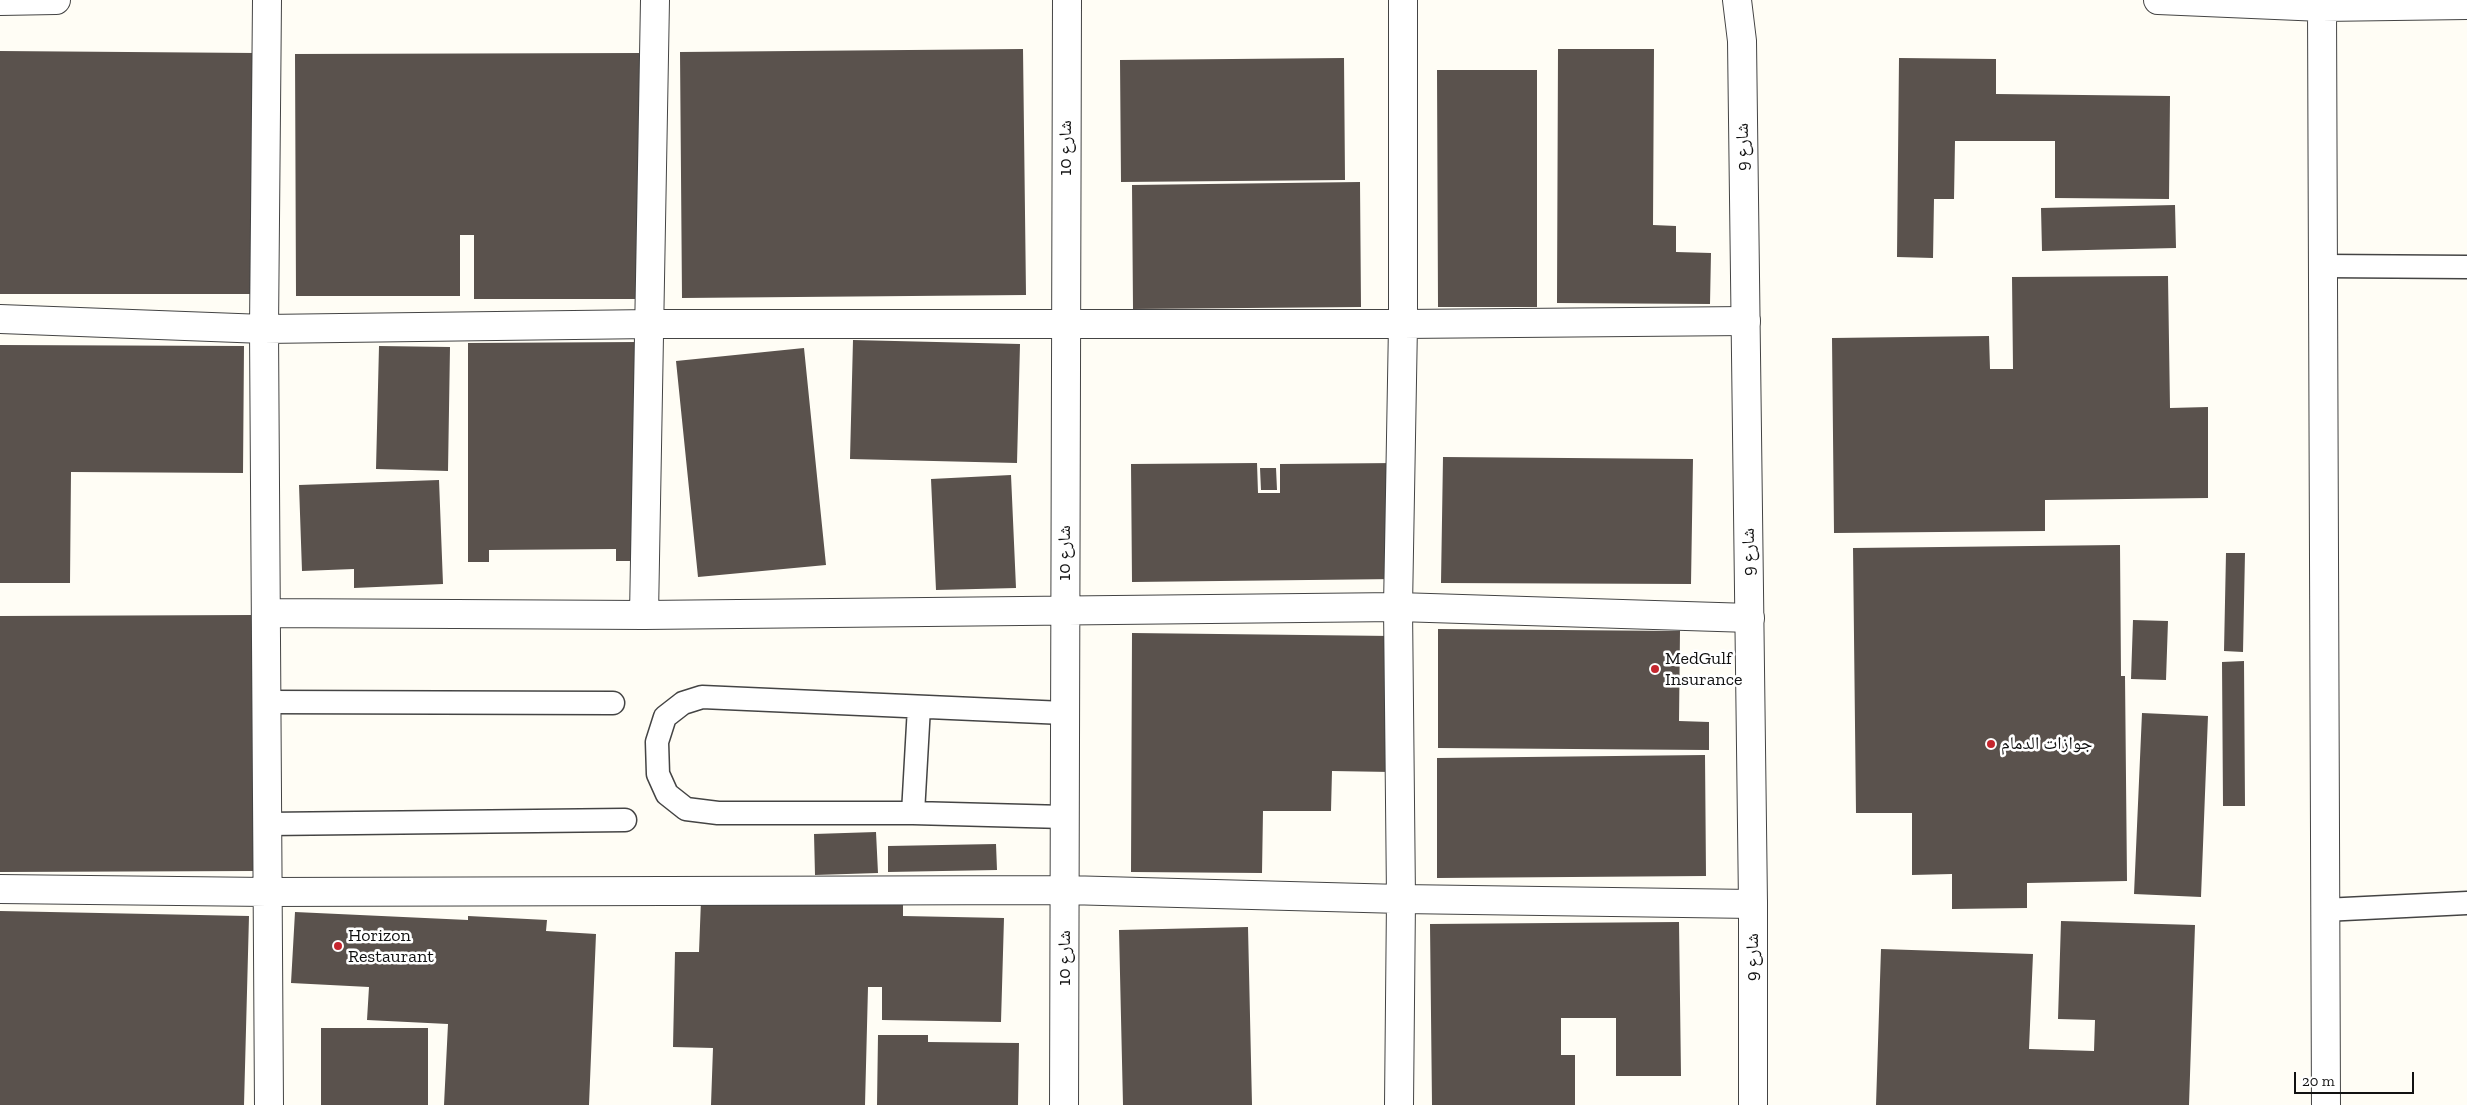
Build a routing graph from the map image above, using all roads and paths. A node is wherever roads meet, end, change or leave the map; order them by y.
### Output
1 (56, 0) edge
2 (267, 0) edge
3 (655, 0) edge
4 (1067, 0) edge
5 (1403, 0) edge
6 (1736, 0) edge
7 (2158, 0) edge
8 (2196, 0) edge
9 (0, 1) edge
10 (2467, 5) edge
11 (2322, 7) junction
12 (2323, 266) junction
13 (2467, 267) edge
14 (0, 319) edge
15 (1746, 321) junction
16 (651, 324) junction
17 (1066, 324) junction
18 (1403, 324) junction
19 (264, 329) junction
20 (1398, 607) junction
21 (1064, 610) junction
22 (266, 614) junction
23 (644, 615) junction
24 (1750, 618) junction
25 (267, 702) junction
26 (613, 703) dead end
27 (919, 707) junction
28 (1064, 713) junction
29 (913, 813) junction
30 (1064, 816) junction
31 (625, 820) dead end
32 (267, 824) junction
33 (0, 889) edge
34 (1066, 890) junction
35 (267, 892) junction
36 (1402, 899) junction
37 (2467, 903) edge
38 (1753, 904) junction
39 (2324, 910) junction
40 (270, 1105) edge
41 (1064, 1105) edge
42 (1399, 1105) edge
43 (1753, 1105) edge
44 (2326, 1105) edge

1 - 9 street
2 - 19 street
3 - 16 street
4 - 17 street, شارع 10
5 - 18 street
6 - 15 street, شارع 9
7 - 8 street
8 - 11 street
10 - 11 street
11 - 12 street
12 - 13 lane
12 - 39 street
14 - 19 street
15 - 18 street
15 - 24 street, شارع 9
16 - 17 street
16 - 19 street
16 - 23 street
17 - 18 street
17 - 21 street, شارع 10
18 - 20 street
19 - 22 street
20 - 21 street
20 - 24 street
20 - 36 street
21 - 23 street
21 - 28 street, شارع 10
22 - 23 street
22 - 25 street
24 - 38 street, شارع 9
25 - 26 lane
25 - 32 street
27 - 28 lane
27 - 29 lane
27 - 29 lane
28 - 30 street, شارع 10
29 - 30 lane
30 - 34 street, شارع 10
31 - 32 lane
32 - 35 street
33 - 35 street
34 - 35 street
34 - 36 street
34 - 41 street, شارع 10
35 - 40 street
36 - 38 street
36 - 42 street
37 - 39 lane
38 - 43 street, شارع 9
39 - 44 street

